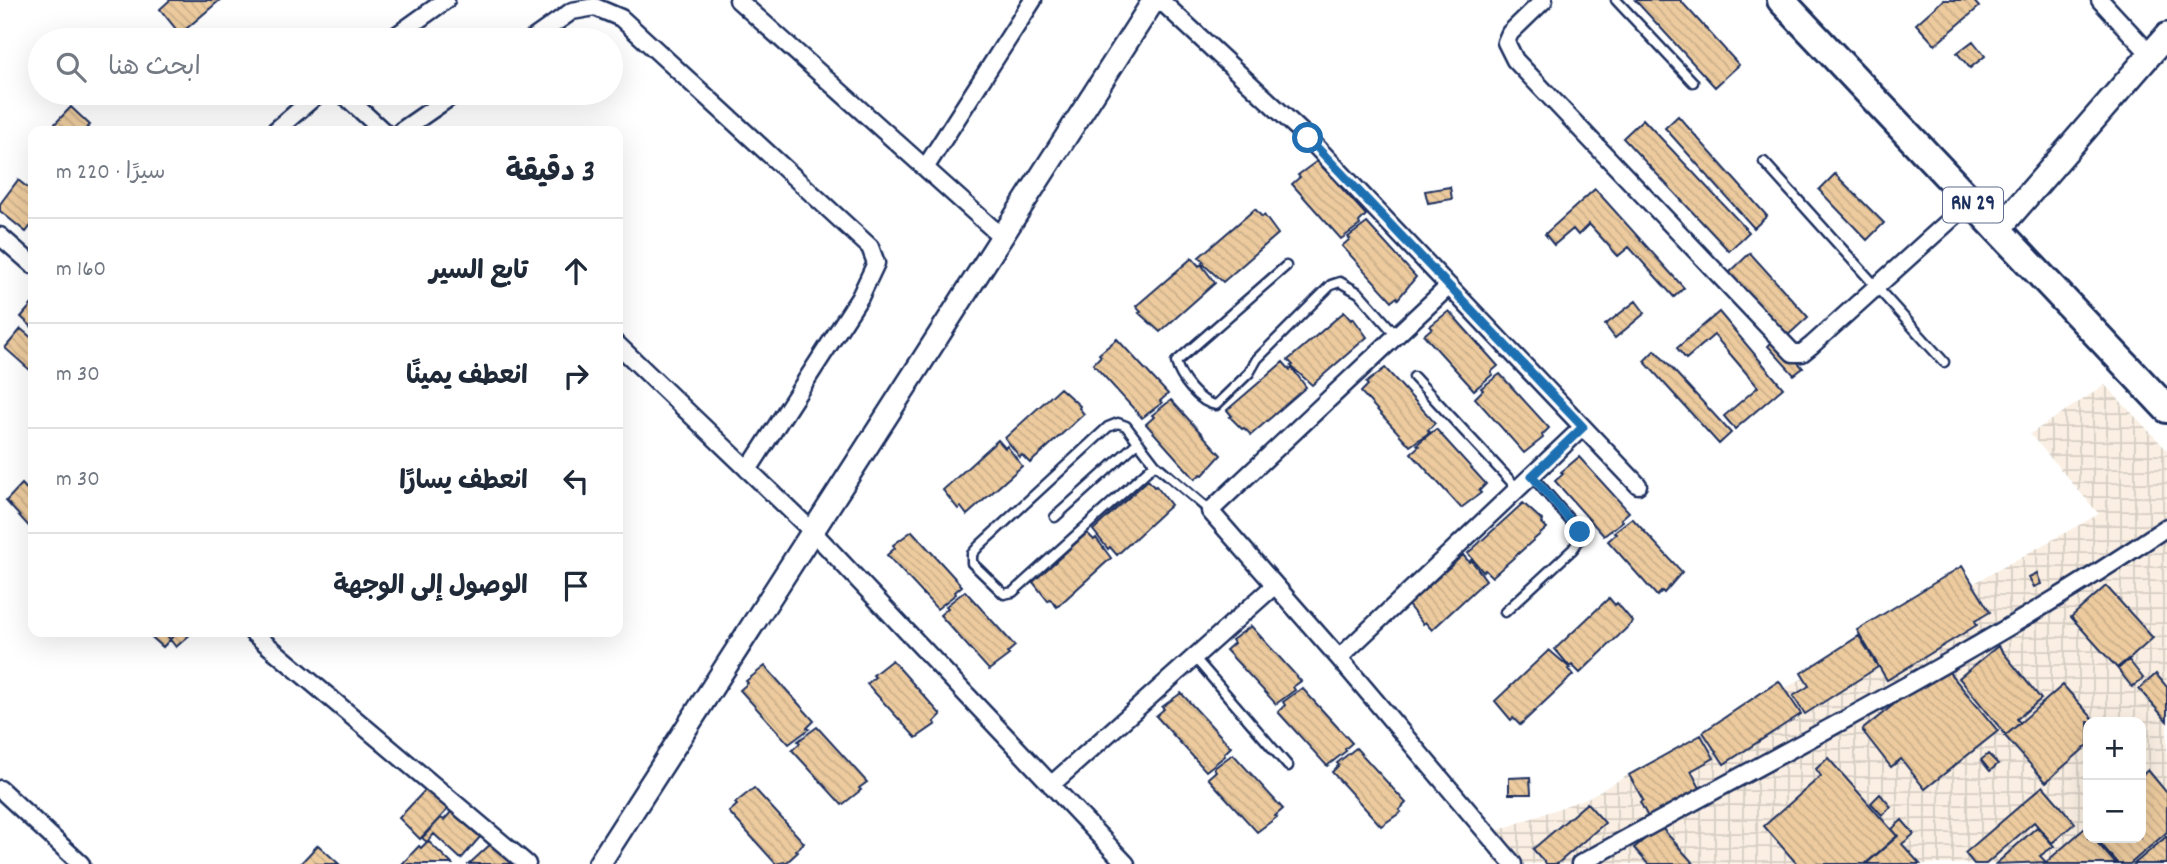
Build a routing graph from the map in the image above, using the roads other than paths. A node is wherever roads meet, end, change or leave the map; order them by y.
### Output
1 (446, 0) edge
2 (738, 0) edge
3 (1033, 0) edge
4 (1154, 0) edge
5 (1160, 0) edge
6 (1544, 0) edge
7 (1616, 0) edge
8 (1781, 0) edge
9 (2100, 0) edge
10 (407, 28) edge
11 (548, 28) edge
12 (2167, 35) edge
13 (2150, 54) junction
14 (1693, 82) dead end
15 (305, 105) edge
16 (355, 105) edge
17 (439, 105) edge
18 (281, 126) edge
19 (378, 126) edge
20 (408, 126) edge
21 (1763, 162) dead end
22 (925, 168) junction
23 (1969, 202) junction
24 (1997, 231) junction
25 (0, 236) edge
26 (1002, 237) junction
27 (28, 261) edge
28 (1286, 266) dead end
29 (1449, 286) junction
30 (1875, 286) junction
31 (1396, 336) junction
32 (623, 350) edge
33 (1944, 362) dead end
34 (1414, 377) dead end
35 (2167, 408) edge
36 (1583, 427) junction
37 (1138, 442) junction
38 (1155, 464) junction
39 (748, 470) junction
40 (1532, 476) junction
41 (1638, 485) dead end
42 (1518, 489) junction
43 (1210, 511) junction
44 (1055, 517) dead end
45 (2167, 527) edge
46 (813, 532) junction
47 (1275, 585) junction
48 (1505, 612) dead end
49 (258, 637) edge
50 (1194, 657) junction
51 (1339, 658) junction
52 (1288, 766) dead end
53 (1051, 785) junction
54 (0, 789) edge
55 (81, 864) edge
56 (527, 864) edge
57 (599, 864) edge
58 (1126, 864) edge
59 (1513, 864) edge
60 (1580, 864) edge

1 - 10 street
2 - 22 street
3 - 22 street
4 - 26 street
5 - 29 street
6 - 30 street
7 - 14 lane
8 - 23 main road, RN 29
9 - 13 street
11 - 39 street
12 - 13 main road
13 - 24 main road
15 - 18 street
16 - 19 street
17 - 20 street
21 - 30 lane
22 - 26 street
23 - 24 main road, RN 29
23 - 30 street
24 - 35 main road, RN 29
25 - 27 street
26 - 46 street
28 - 31 lane
29 - 31 street
29 - 36 street
30 - 33 lane
31 - 43 street
32 - 39 street
34 - 42 lane
36 - 40 street
36 - 41 street
37 - 38 lane
37 - 38 lane
37 - 44 lane
38 - 43 lane
39 - 46 street
40 - 42 street
40 - 48 lane
42 - 51 street
43 - 47 street
45 - 60 street
46 - 53 street
46 - 57 street
47 - 50 street
47 - 51 street
49 - 56 street
50 - 52 lane
50 - 53 street
51 - 59 street
53 - 58 street
54 - 55 street

